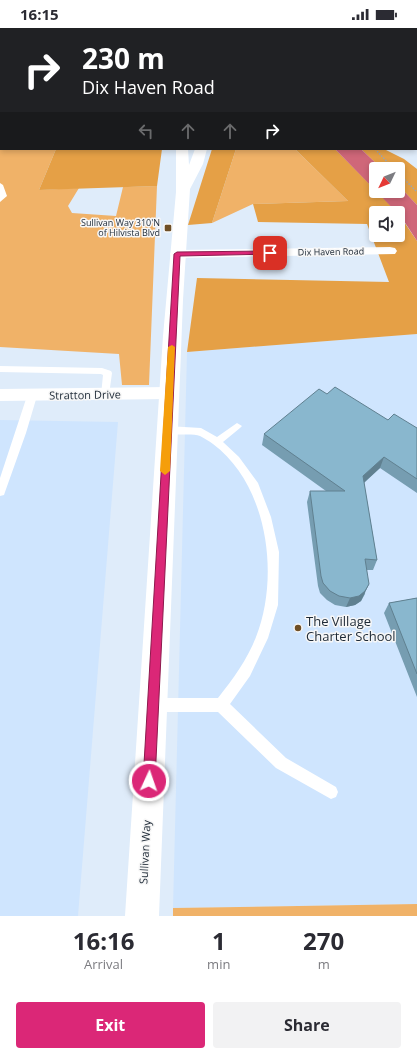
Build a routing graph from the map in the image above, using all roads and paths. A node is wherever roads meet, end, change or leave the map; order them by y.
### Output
1 (182, 150) edge
2 (200, 150) edge
3 (376, 150) edge
4 (387, 162) edge
5 (405, 180) edge
6 (0, 185) edge
7 (183, 190) junction
8 (417, 192) edge
9 (0, 200) edge
10 (390, 251) dead end
11 (177, 254) junction
12 (0, 369) edge
13 (169, 393) junction
14 (105, 394) junction
15 (0, 395) edge
16 (32, 396) junction
17 (237, 426) dead end
18 (167, 430) junction
19 (217, 442) junction
20 (0, 492) edge
21 (153, 705) junction
22 (221, 705) junction
23 (331, 792) dead end
24 (142, 916) edge

1 - 7 main road, Sullivan Way
2 - 7 main road, Sullivan Way
3 - 4 path
5 - 8 path
6 - 9 lane
7 - 11 main road, Sullivan Way
10 - 11 street, Dix Haven Road
11 - 13 main road, Sullivan Way
12 - 14 lane
13 - 14 street, Stratton Drive
13 - 18 main road, Sullivan Way
14 - 16 street, Stratton Drive
15 - 16 street, Stratton Drive
16 - 20 lane
17 - 19 lane
18 - 19 lane
18 - 21 main road, Sullivan Way
19 - 22 lane
21 - 22 lane
21 - 24 main road, Sullivan Way
22 - 23 lane

